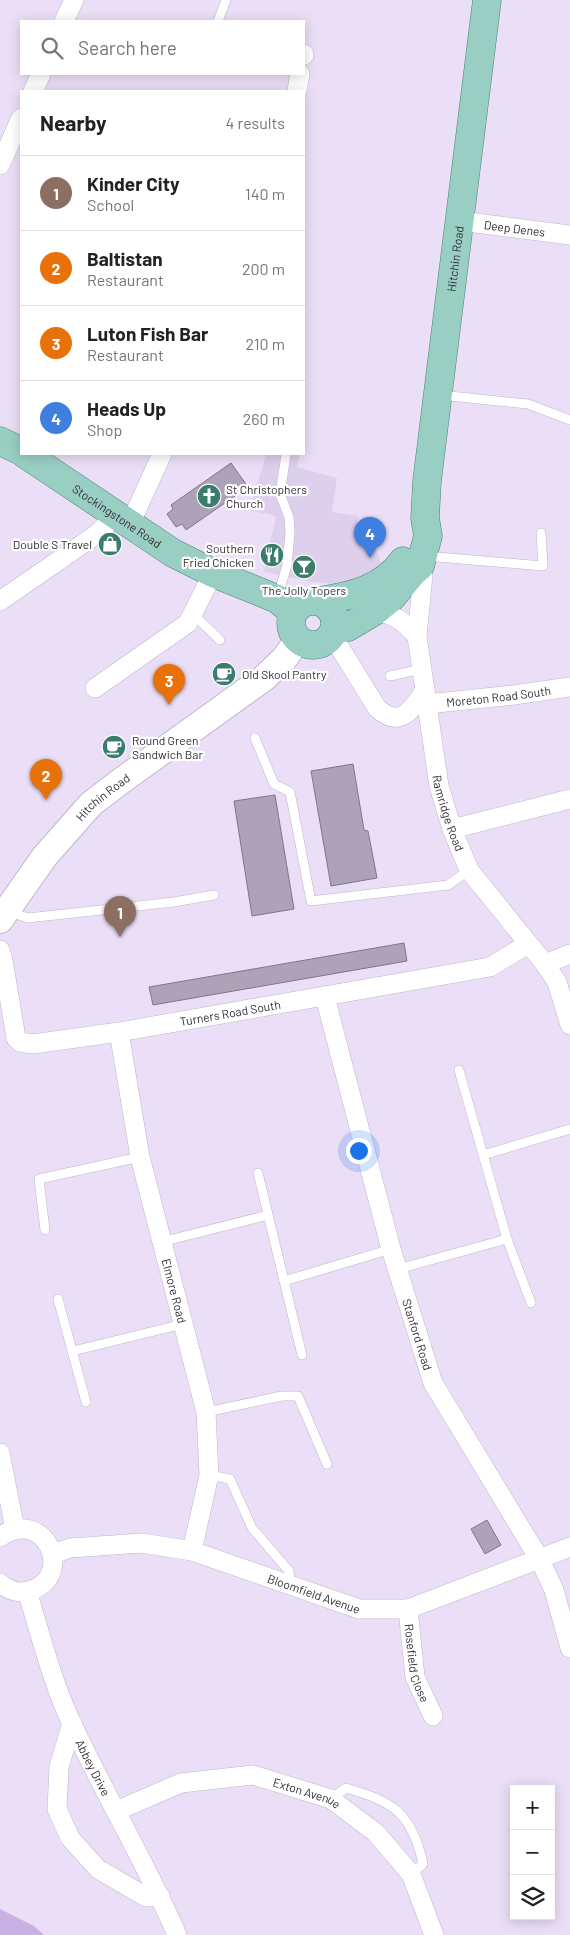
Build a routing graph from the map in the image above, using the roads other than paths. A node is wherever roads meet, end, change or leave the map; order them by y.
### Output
1 (74, 0) edge
2 (226, 0) edge
3 (487, 0) edge
4 (64, 20) edge
5 (218, 20) edge
6 (41, 75) edge
7 (300, 75) edge
8 (33, 90) edge
9 (297, 90) edge
10 (20, 120) edge
11 (0, 165) edge
12 (459, 220) junction
13 (570, 235) edge
14 (437, 394) junction
15 (570, 420) edge
16 (0, 441) edge
17 (20, 451) edge
18 (27, 455) edge
19 (161, 455) edge
20 (286, 455) dead end
21 (424, 518) junction
22 (123, 519) junction
23 (540, 533) dead end
24 (420, 558) junction
25 (213, 573) junction
26 (0, 601) edge
27 (320, 601) junction
28 (285, 605) junction
29 (374, 611) junction
30 (193, 614) junction
31 (333, 632) junction
32 (417, 636) junction
33 (220, 640) dead end
34 (298, 640) junction
35 (422, 669) junction
36 (390, 676) dead end
37 (570, 687) edge
38 (96, 688) dead end
39 (426, 697) junction
40 (255, 738) dead end
41 (570, 799) edge
42 (452, 829) junction
43 (469, 870) junction
44 (214, 895) dead end
45 (4, 914) edge
46 (528, 944) junction
47 (0, 950) edge
48 (570, 954) edge
49 (545, 964) junction
50 (325, 997) junction
51 (570, 1025) edge
52 (119, 1032) junction
53 (459, 1070) dead end
54 (570, 1129) edge
55 (483, 1155) junction
56 (140, 1157) junction
57 (258, 1173) dead end
58 (268, 1214) junction
59 (45, 1230) dead end
60 (507, 1239) junction
61 (161, 1242) junction
62 (391, 1249) junction
63 (398, 1270) junction
64 (284, 1280) junction
65 (58, 1299) dead end
66 (531, 1303) dead end
67 (183, 1324) junction
68 (72, 1351) junction
69 (302, 1356) dead end
70 (86, 1402) dead end
71 (206, 1412) junction
72 (0, 1453) edge
73 (328, 1464) dead end
74 (209, 1475) junction
75 (7, 1533) edge
76 (570, 1547) edge
77 (192, 1551) junction
78 (53, 1554) junction
79 (540, 1560) junction
80 (0, 1583) edge
81 (290, 1586) junction
82 (28, 1591) junction
83 (408, 1609) junction
84 (570, 1648) edge
85 (432, 1716) dead end
86 (72, 1723) junction
87 (331, 1798) junction
88 (116, 1811) junction
89 (410, 1874) junction
90 (160, 1896) junction
91 (177, 1935) edge
92 (434, 1935) edge

1 - 4 street
2 - 5 lane
3 - 12 main road, Hitchin Road
6 - 8 street
7 - 9 street
10 - 11 street
12 - 13 street, Deep Denes
12 - 14 main road, Hitchin Road
14 - 15 lane
14 - 21 main road, Hitchin Road
16 - 17 main road
18 - 22 main road, Stockingstone Road
19 - 22 street
20 - 28 lane
21 - 24 main road, Hitchin Road
21 - 27 main road, Hitchin Road
22 - 25 main road, Stockingstone Road
22 - 26 street
23 - 24 lane
24 - 29 main road
24 - 32 street, Ramridge Road
25 - 28 main road, Stockingstone Road
25 - 30 street
27 - 28 main road
27 - 31 main road
28 - 34 main road
29 - 31 main road
29 - 32 street
30 - 33 lane
30 - 38 street
31 - 34 main road
31 - 39 street
32 - 35 street, Ramridge Road
34 - 45 street, Hitchin Road
35 - 36 lane
35 - 39 street, Ramridge Road
37 - 39 street, Moreton Road South
39 - 42 street, Ramridge Road
40 - 43 lane
41 - 42 street
42 - 43 street, Ramridge Road
43 - 46 street, Ramridge Road
44 - 45 lane
46 - 49 street, Ramridge Road
46 - 50 street, Turners Road South
47 - 52 street, Turners Road South
48 - 49 street
49 - 51 street, Ramridge Road
50 - 52 street, Turners Road South
50 - 62 street, Stanford Road
52 - 56 street, Elmore Road
53 - 55 lane
54 - 55 lane
55 - 60 lane
56 - 59 lane
56 - 61 street, Elmore Road
57 - 58 lane
58 - 61 lane
58 - 64 lane
60 - 63 lane
60 - 66 lane
61 - 67 street, Elmore Road
62 - 63 street, Stanford Road
62 - 64 lane
63 - 79 street, Stanford Road
64 - 69 lane
65 - 68 lane
67 - 68 lane
67 - 71 street, Elmore Road
68 - 70 lane
71 - 73 lane
71 - 74 street, Elmore Road
72 - 75 street
74 - 77 street, Elmore Road
74 - 81 lane
75 - 78 street
76 - 79 street, Bloomfield Avenue
77 - 78 street, Bloomfield Avenue
77 - 81 street, Bloomfield Avenue
78 - 82 street
79 - 83 street, Bloomfield Avenue
79 - 84 street, Stanford Road
80 - 82 street
81 - 83 street, Bloomfield Avenue
82 - 86 street, Abbey Drive
83 - 85 street, Rosefield Close
86 - 88 street, Abbey Drive
86 - 90 street
87 - 88 street, Exton Avenue
87 - 89 street, Exton Avenue
87 - 89 lane
88 - 90 street, Abbey Drive
89 - 92 street, Exton Avenue
90 - 91 street, Abbey Drive

